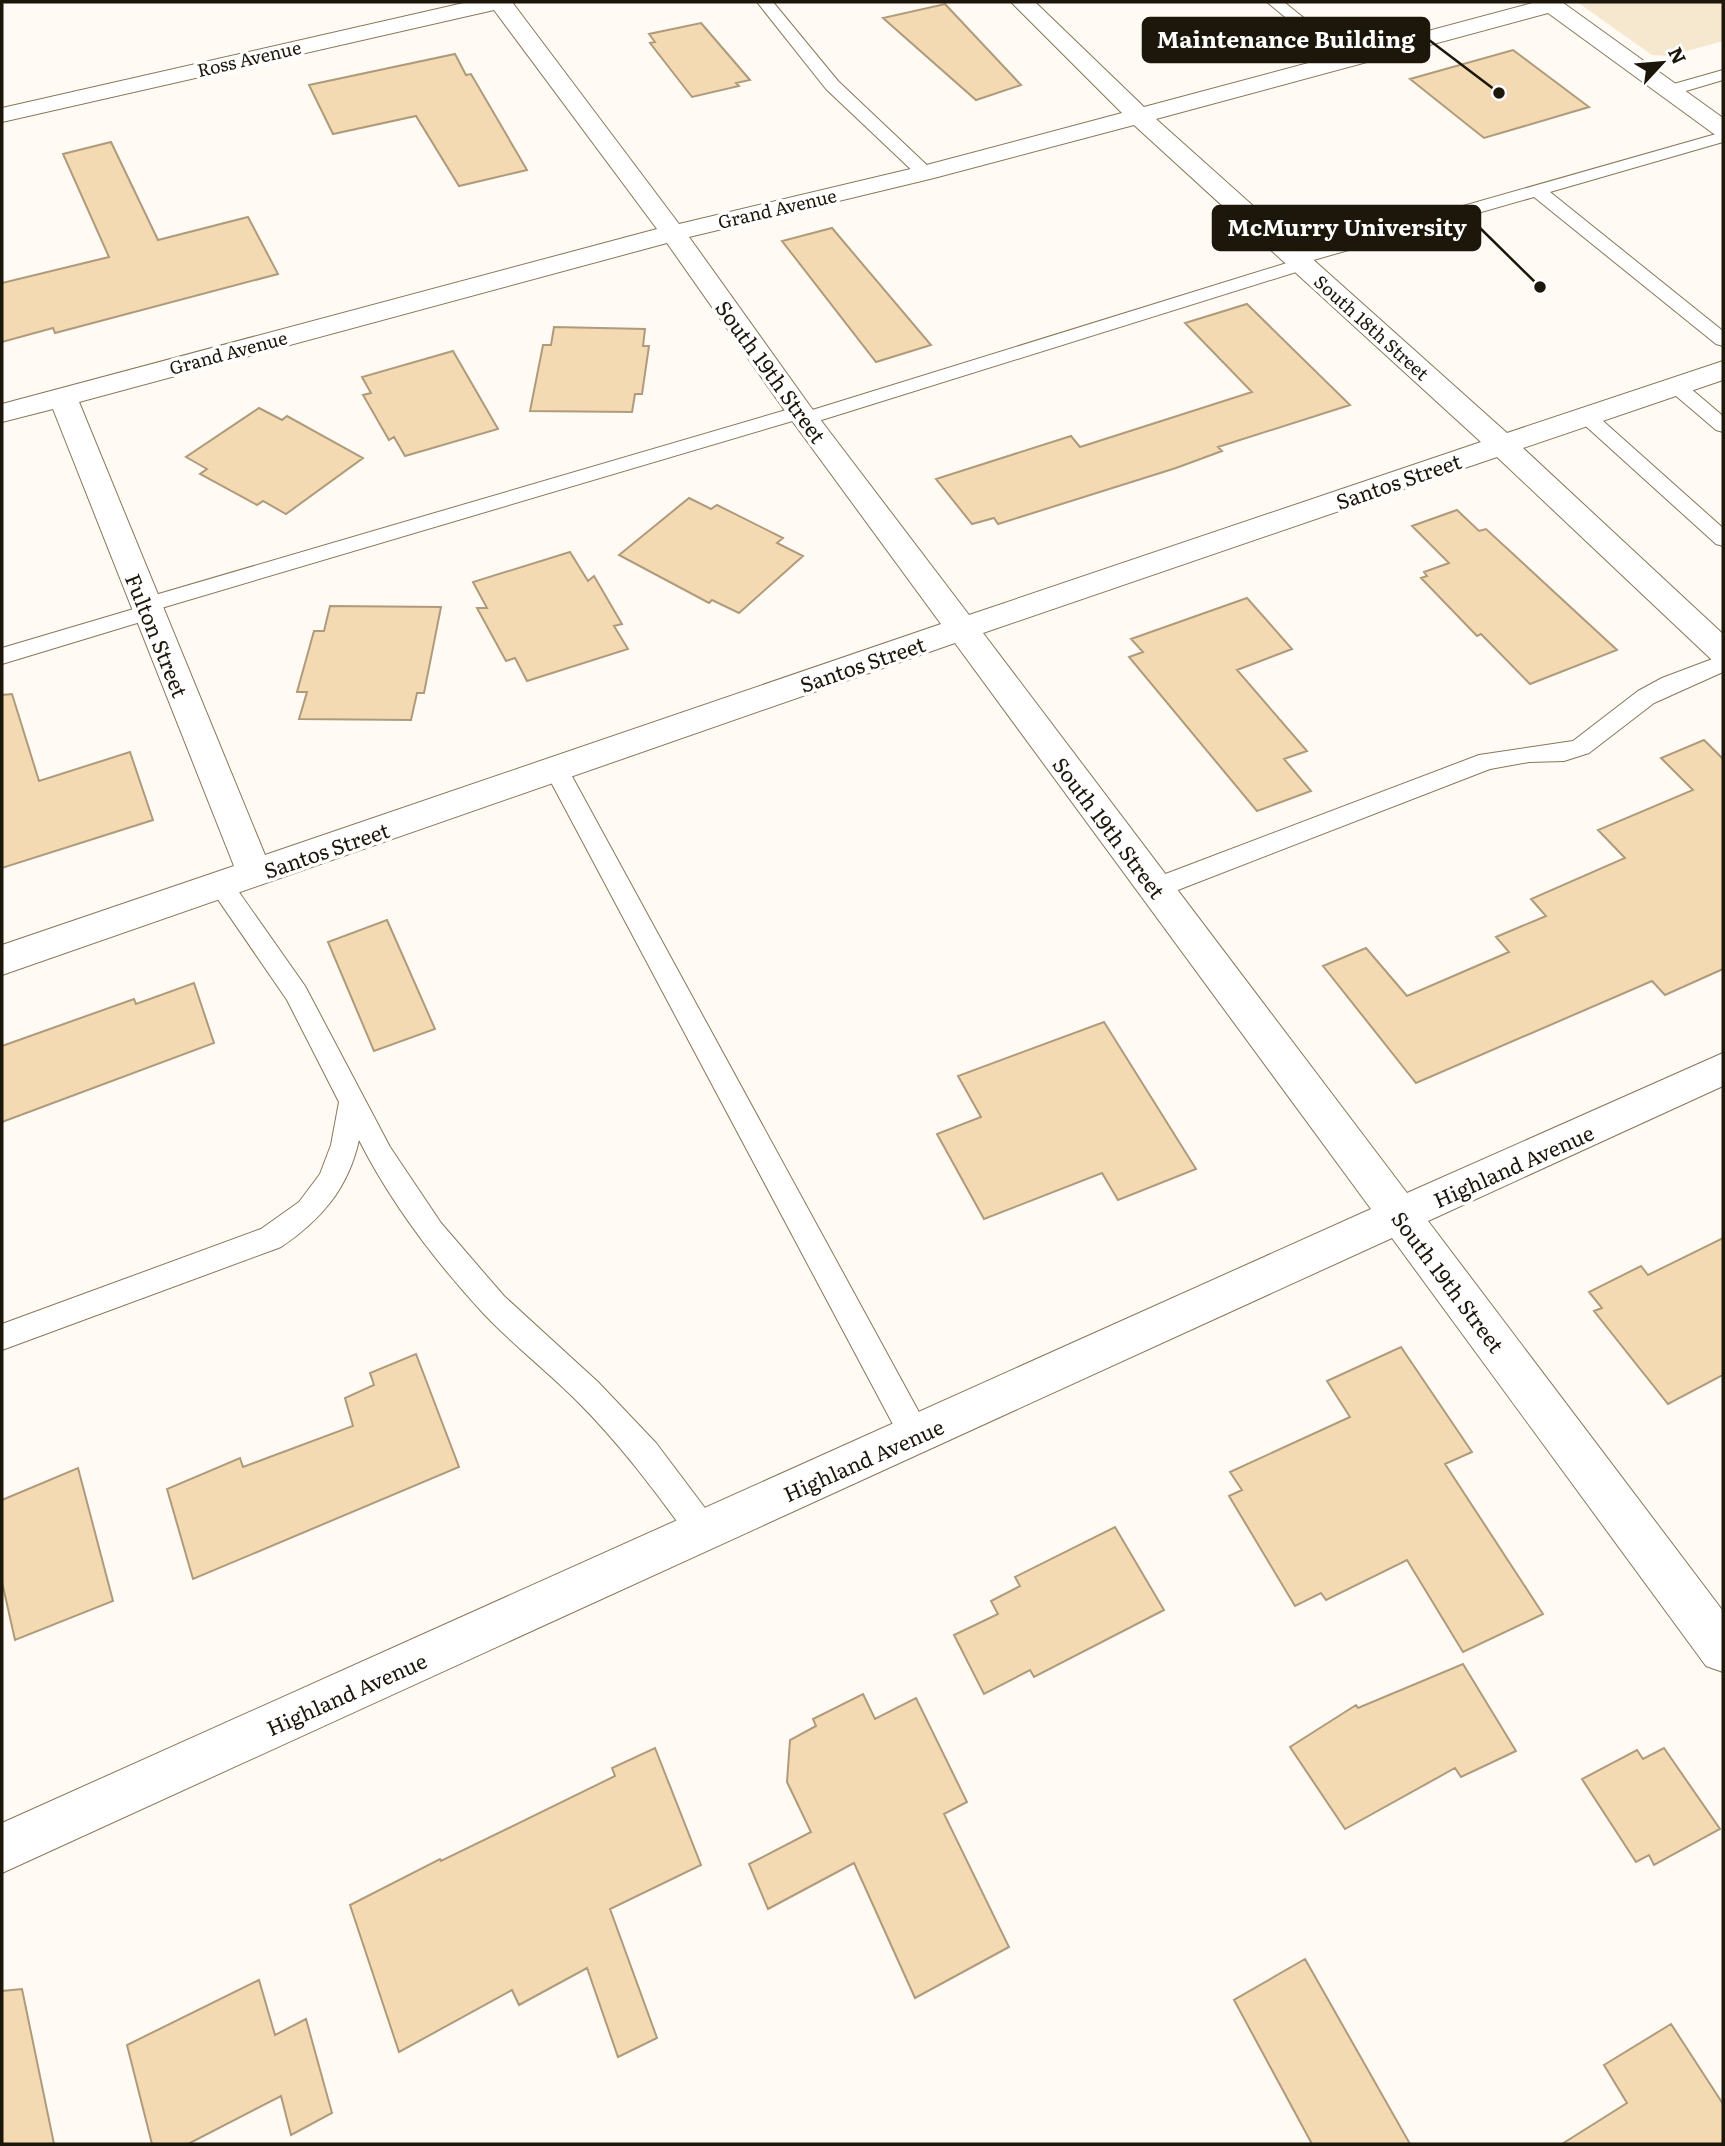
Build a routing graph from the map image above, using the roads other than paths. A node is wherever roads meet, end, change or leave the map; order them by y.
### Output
1 (498, 2) edge
2 (765, 2) edge
3 (1022, 2) edge
4 (1275, 2) edge
5 (1550, 3) edge
6 (1346, 60) junction
7 (1723, 75) edge
8 (1669, 91) junction
9 (2, 115) edge
10 (1139, 116) junction
11 (1723, 130) edge
12 (1723, 137) edge
13 (925, 173) junction
14 (1537, 190) junction
15 (673, 233) junction
16 (1300, 261) junction
17 (1723, 340) edge
18 (1723, 370) edge
19 (1676, 386) junction
20 (62, 396) junction
21 (2, 413) edge
22 (802, 415) junction
23 (1586, 416) junction
24 (1723, 426) edge
25 (1502, 445) junction
26 (1723, 539) edge
27 (148, 608) junction
28 (961, 629) junction
29 (1723, 652) edge
30 (2, 656) edge
31 (1723, 663) edge
32 (556, 769) junction
33 (255, 873) junction
34 (220, 885) junction
35 (1156, 888) junction
36 (2, 960) edge
37 (1723, 1069) edge
38 (354, 1100) junction
39 (1400, 1216) junction
40 (2, 1337) edge
41 (915, 1435) junction
42 (703, 1531) junction
43 (1723, 1649) edge
44 (2, 1848) edge

1 - 9 street, Ross Avenue
1 - 15 street, South 19th Street
2 - 13 lane
3 - 10 street, South 18th Street
4 - 6 lane
5 - 6 street, Grand Avenue
5 - 8 street
6 - 10 street, Grand Avenue
7 - 8 lane
8 - 11 street
10 - 13 street, Grand Avenue
10 - 16 street, South 18th Street
12 - 14 lane
13 - 15 street, Grand Avenue
14 - 16 lane
14 - 17 lane
15 - 20 street, Grand Avenue
15 - 22 street, South 19th Street
16 - 22 lane
16 - 25 street, South 18th Street
18 - 19 street, Santos Street
19 - 23 street, Santos Street
19 - 24 lane
20 - 21 street, Grand Avenue
20 - 27 street, Fulton Street
22 - 27 lane
22 - 28 street, South 19th Street
23 - 25 street, Santos Street
23 - 26 lane
25 - 28 street, Santos Street
25 - 29 street, South 18th Street
27 - 30 lane
27 - 33 street, Fulton Street
28 - 32 street, Santos Street
28 - 35 street, South 19th Street
31 - 35 lane
32 - 33 street, Santos Street
32 - 41 lane
33 - 34 street, Santos Street
34 - 36 street, Santos Street
34 - 38 lane
35 - 39 street, South 19th Street
37 - 39 street, Highland Avenue
38 - 40 lane
38 - 42 lane
39 - 41 street, Highland Avenue
39 - 43 street, South 19th Street
41 - 42 street, Highland Avenue
42 - 44 street, Highland Avenue

